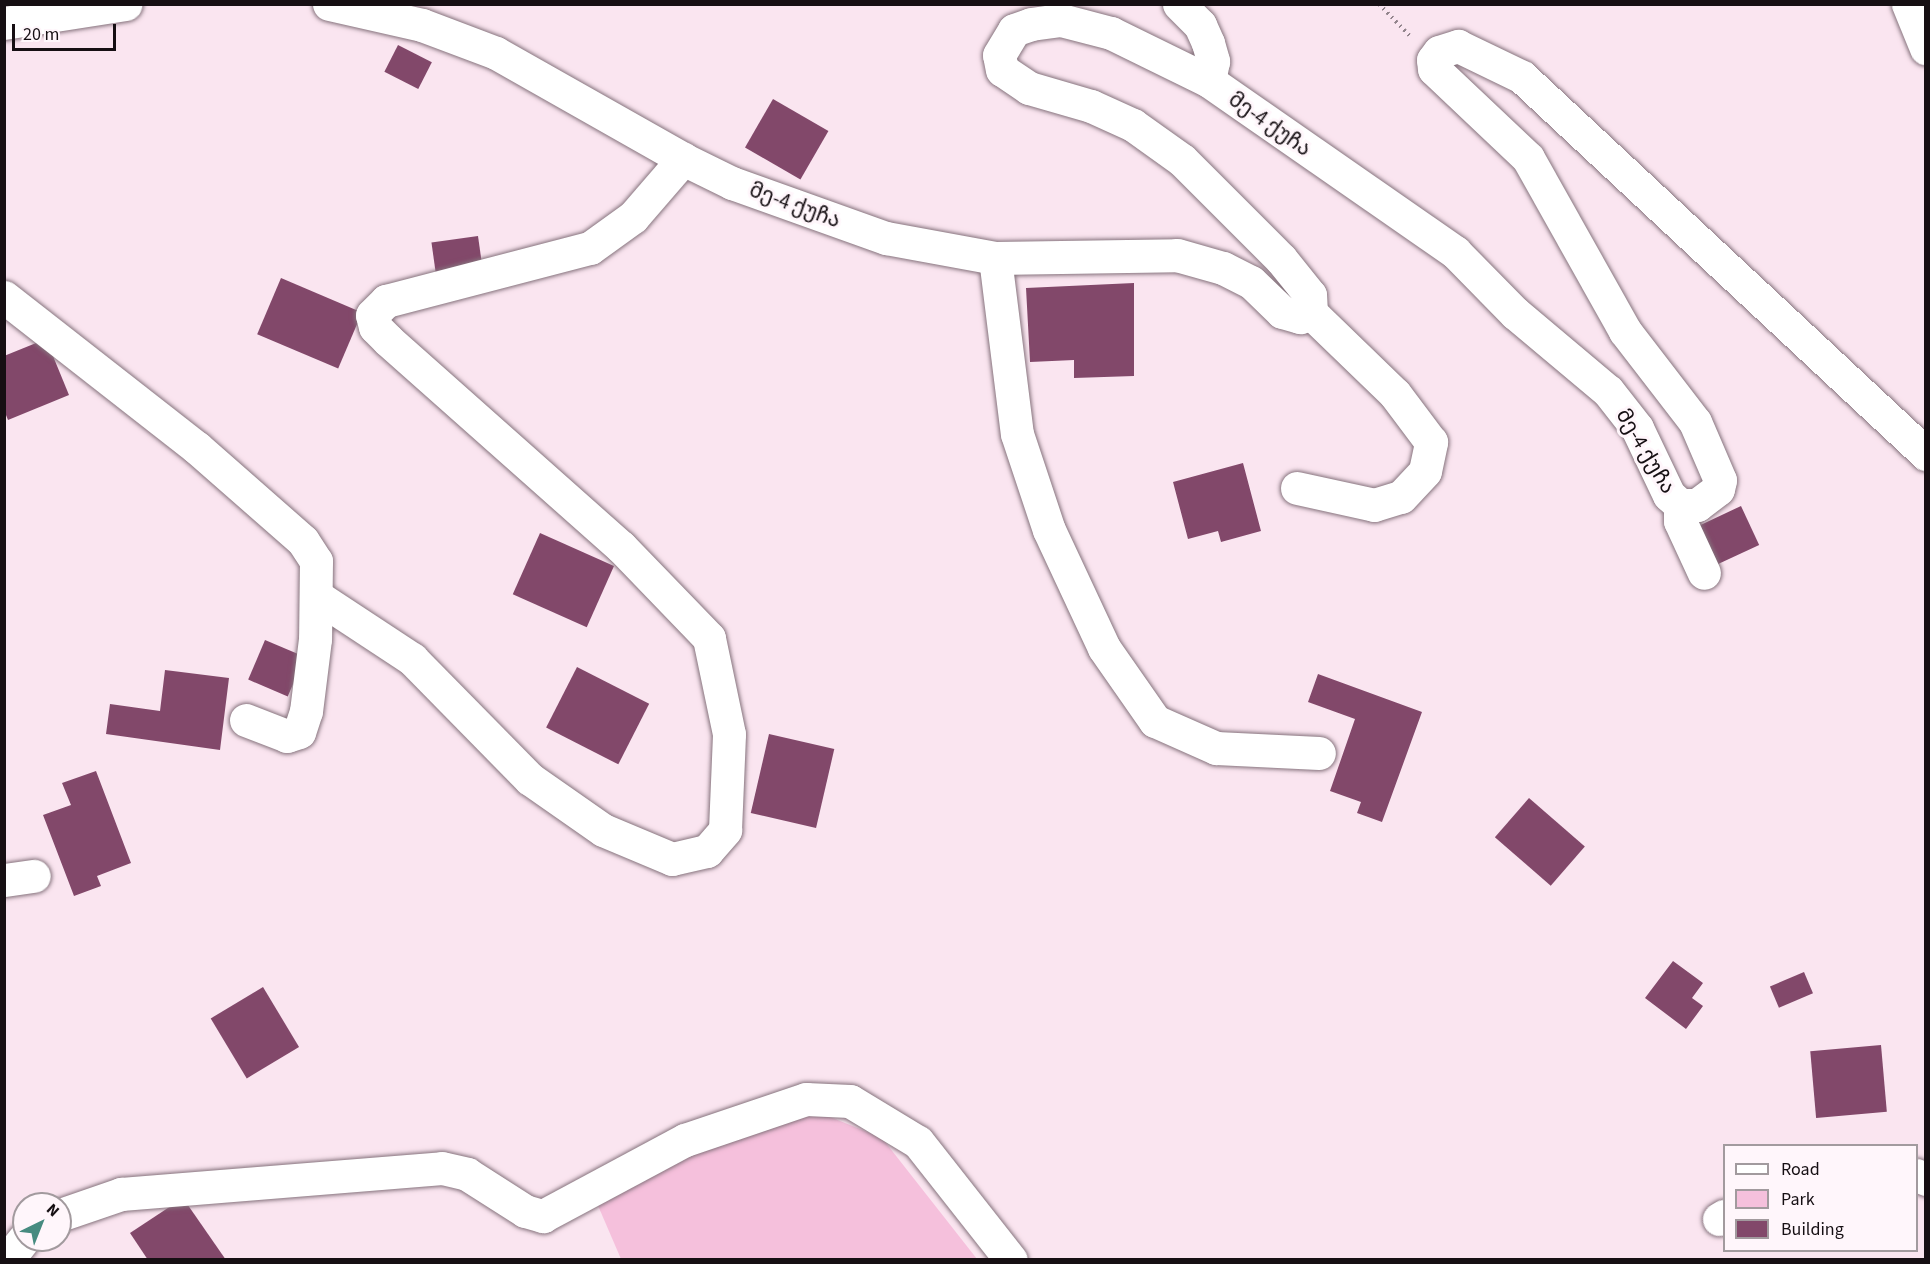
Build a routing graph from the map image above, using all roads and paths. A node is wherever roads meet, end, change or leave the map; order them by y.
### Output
1 (126, 4) edge
2 (329, 4) edge
3 (1179, 4) edge
4 (1379, 4) edge
5 (1908, 4) edge
6 (364, 7) edge
7 (4, 23) edge
8 (1926, 48) edge
9 (1434, 60) junction
10 (1209, 81) junction
11 (683, 159) junction
12 (995, 258) junction
13 (4, 297) edge
14 (1311, 313) junction
15 (1926, 454) edge
16 (1297, 488) dead end
17 (1680, 505) junction
18 (1704, 573) dead end
19 (318, 597) junction
20 (246, 720) dead end
21 (1319, 753) dead end
22 (72, 1211) edge
23 (1011, 1260) edge

1 - 7 street
2 - 6 street, მე-4 ქუჩა
3 - 10 street
4 - 9 path
5 - 8 street
6 - 11 street, მე-4 ქუჩა
9 - 15 street
9 - 17 street, მე-4 ქუჩა
10 - 14 street, მე-4 ქუჩა
10 - 17 street, მე-4 ქუჩა
11 - 12 street, მე-4 ქუჩა
11 - 19 street
12 - 14 street, მე-4 ქუჩა
12 - 21 street
13 - 19 street
14 - 16 street
17 - 18 street
19 - 20 street
22 - 23 street

